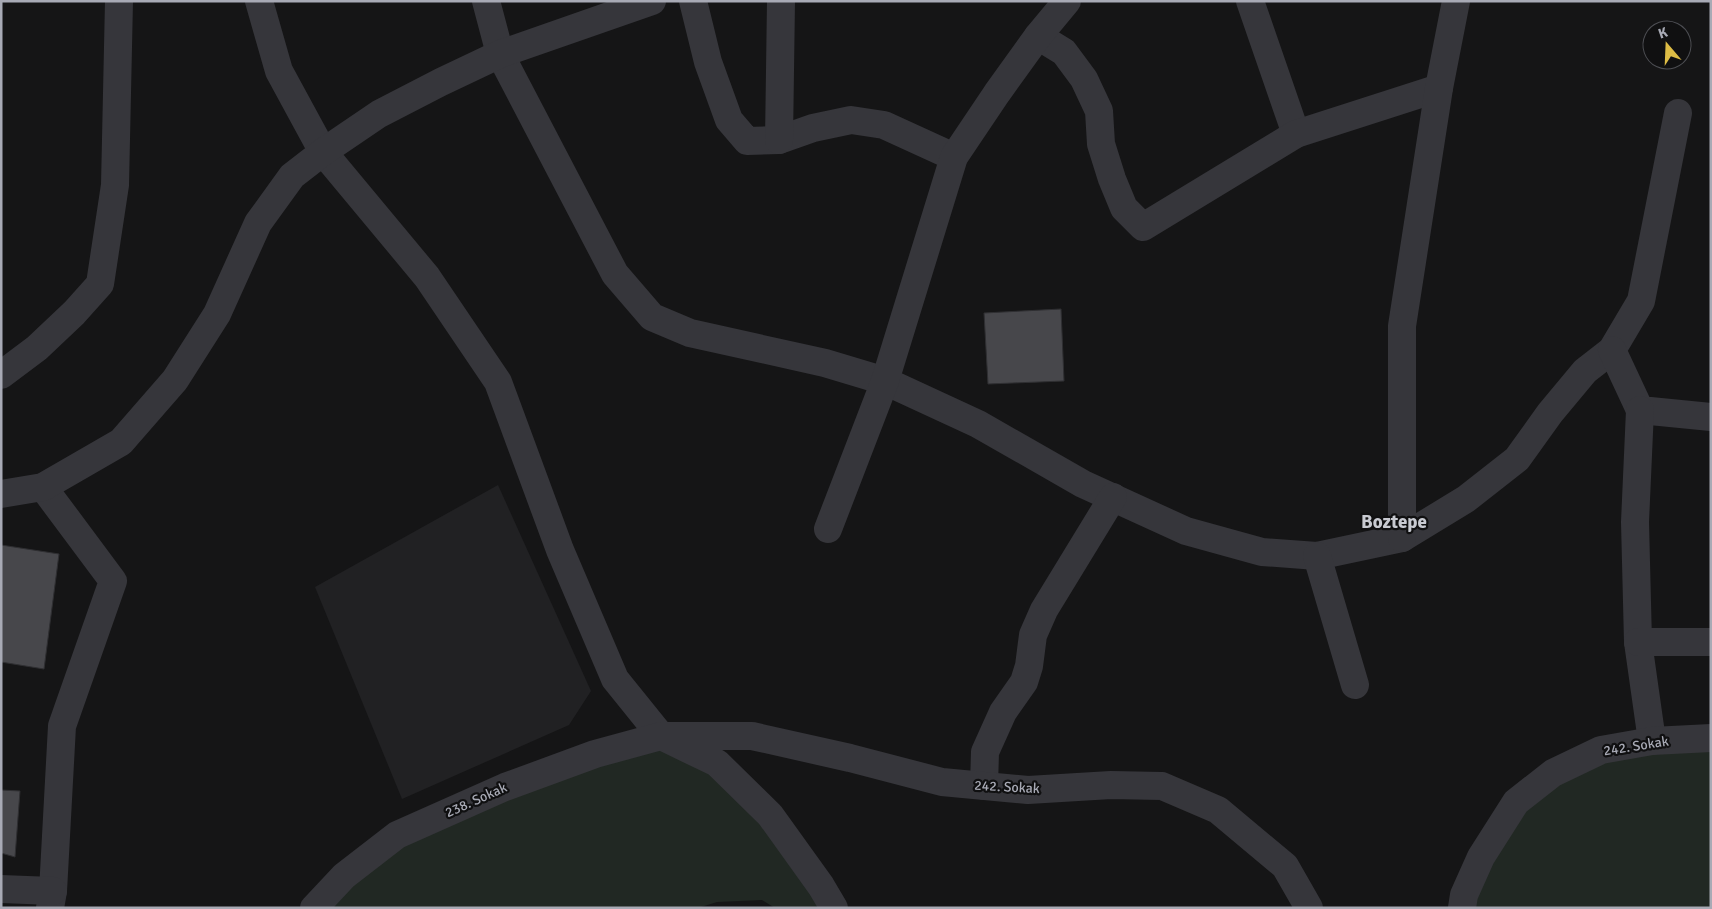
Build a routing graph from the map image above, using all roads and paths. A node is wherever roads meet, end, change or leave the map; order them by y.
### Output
1 (119, 1) edge
2 (259, 1) edge
3 (486, 1) edge
4 (652, 1) edge
5 (693, 1) edge
6 (781, 1) edge
7 (1067, 1) edge
8 (1250, 1) edge
9 (1456, 1) edge
10 (1038, 36) junction
11 (500, 54) junction
12 (1439, 88) junction
13 (1678, 113) dead end
14 (1296, 134) junction
15 (779, 140) junction
16 (323, 152) junction
17 (954, 157) junction
18 (1612, 350) junction
19 (1, 375) edge
20 (885, 381) junction
21 (1640, 410) junction
22 (1711, 417) edge
23 (43, 487) junction
24 (1, 494) edge
25 (1113, 497) junction
26 (828, 529) dead end
27 (1402, 538) junction
28 (1317, 556) junction
29 (1638, 642) junction
30 (1711, 642) edge
31 (1355, 685) dead end
32 (661, 736) junction
33 (1711, 738) edge
34 (1652, 741) junction
35 (984, 786) junction
36 (1, 889) edge
37 (51, 899) edge
38 (314, 908) edge
39 (834, 908) edge
40 (1308, 908) edge
41 (1462, 908) edge

1 - 19 street
2 - 16 street
3 - 11 street
4 - 11 street
5 - 15 street
6 - 15 street
7 - 10 street
8 - 14 street
9 - 12 street
10 - 14 street
10 - 17 street
11 - 16 street
11 - 20 street
12 - 14 street
12 - 27 street
13 - 18 street
15 - 17 street
16 - 23 street
16 - 32 street
17 - 20 street
18 - 21 street
18 - 27 street
20 - 25 street
20 - 26 street
21 - 22 street
21 - 29 street
23 - 24 street
23 - 37 street
25 - 28 street
25 - 35 street
27 - 28 street
28 - 31 street
29 - 30 street
29 - 34 street
32 - 35 street, 242. Sokak
32 - 38 street, 238. Sokak
32 - 39 street
33 - 34 street, 242. Sokak
34 - 41 street, 242. Sokak
35 - 40 street, 242. Sokak
36 - 37 street

